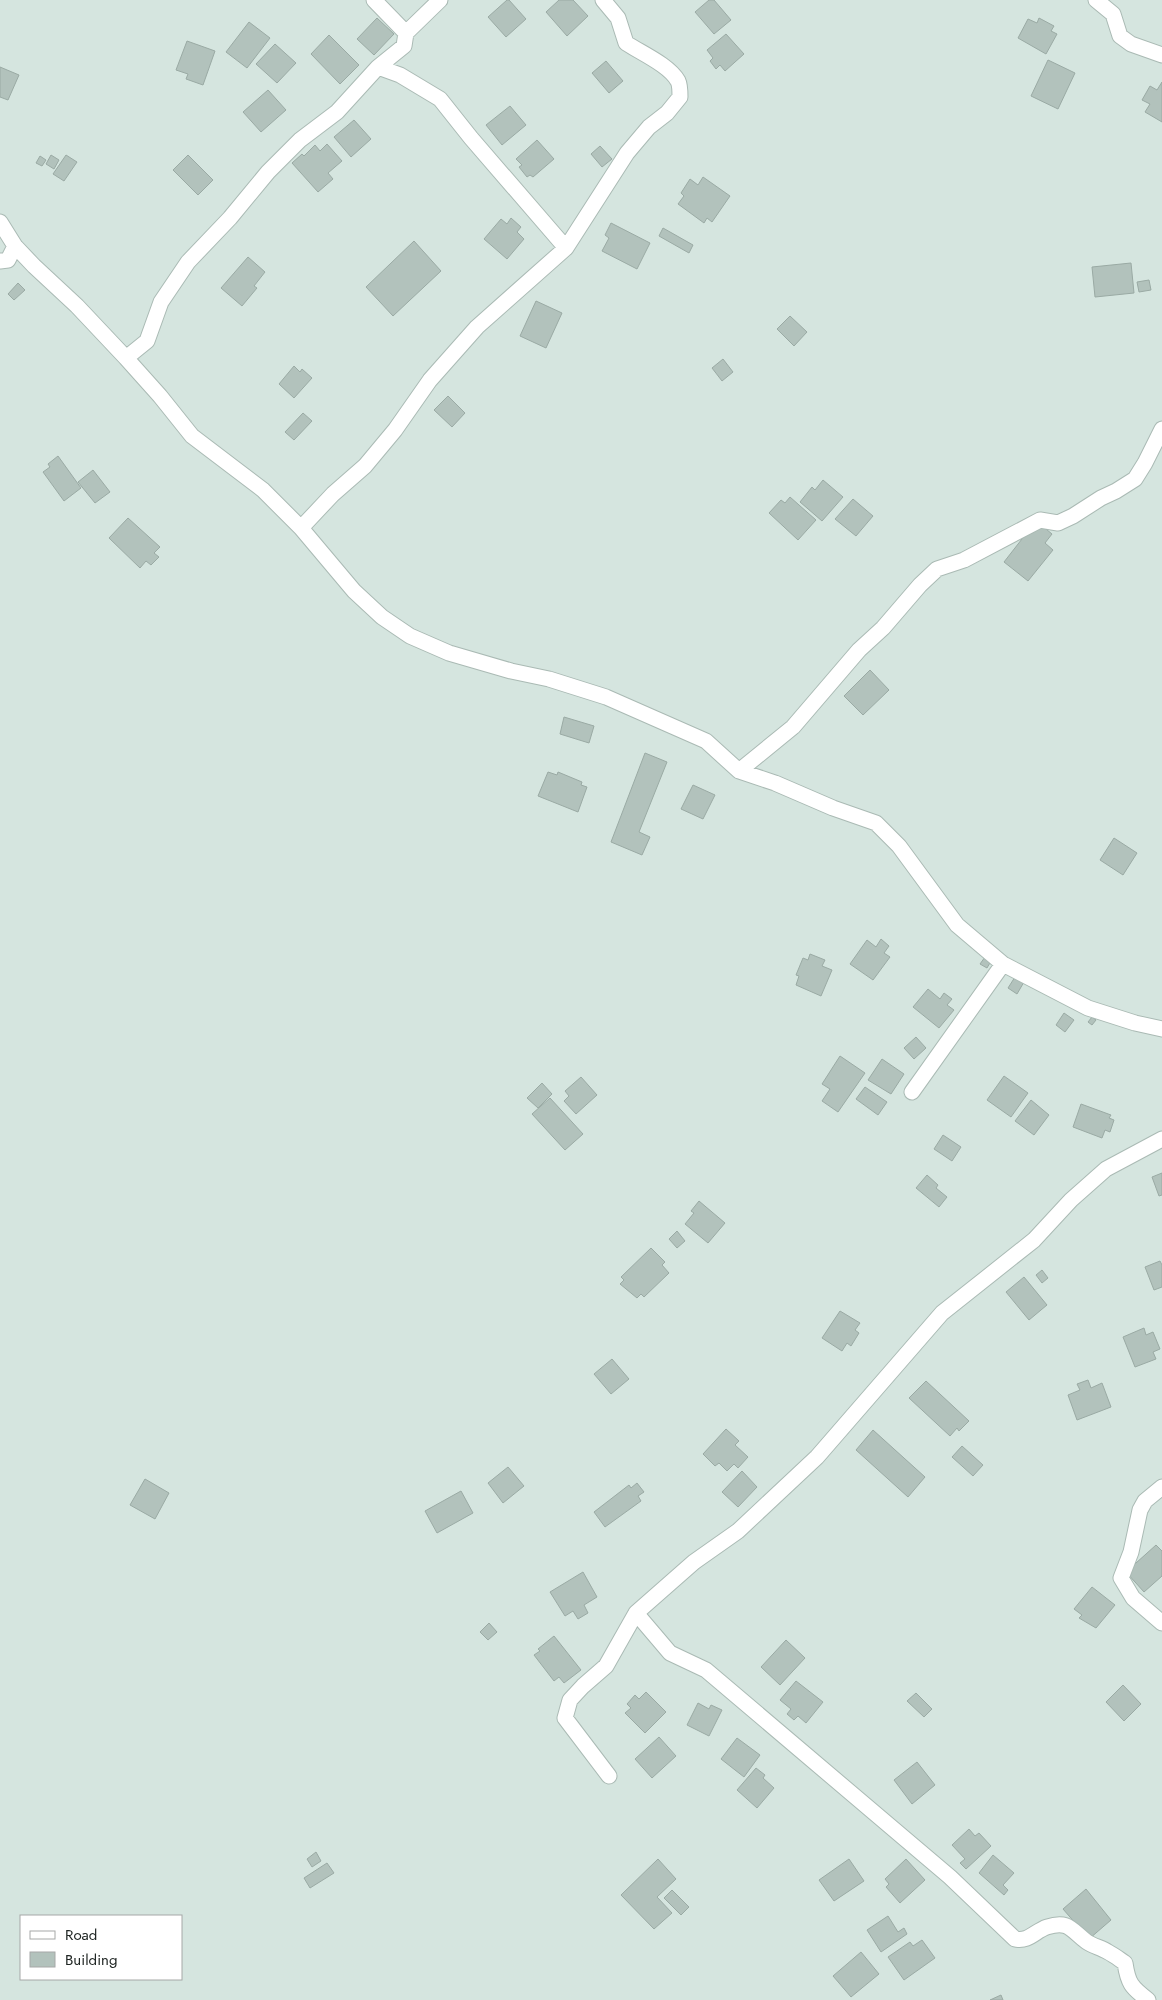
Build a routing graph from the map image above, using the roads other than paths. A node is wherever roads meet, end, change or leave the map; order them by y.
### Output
1 (374, 0) edge
2 (440, 0) edge
3 (603, 0) edge
4 (1096, 0) edge
5 (405, 40) junction
6 (1162, 55) edge
7 (378, 67) junction
8 (400, 76) junction
9 (0, 222) edge
10 (15, 246) junction
11 (566, 248) junction
12 (0, 261) edge
13 (126, 358) junction
14 (1162, 429) edge
15 (301, 528) junction
16 (739, 771) junction
17 (1003, 964) junction
18 (1162, 1029) edge
19 (912, 1092) dead end
20 (1162, 1139) edge
21 (1162, 1487) edge
22 (636, 1613) junction
23 (1162, 1623) edge
24 (608, 1776) dead end
25 (1148, 2000) edge

1 - 5 street
2 - 5 street
3 - 11 street
4 - 6 street
5 - 7 street
5 - 8 street
7 - 8 street
7 - 13 street
8 - 11 street
9 - 10 street
10 - 12 street
10 - 13 street
11 - 15 street
13 - 15 street
14 - 16 street
15 - 16 street
16 - 17 street
17 - 18 street
17 - 19 street
20 - 22 street
21 - 23 street
22 - 24 street
22 - 25 street

